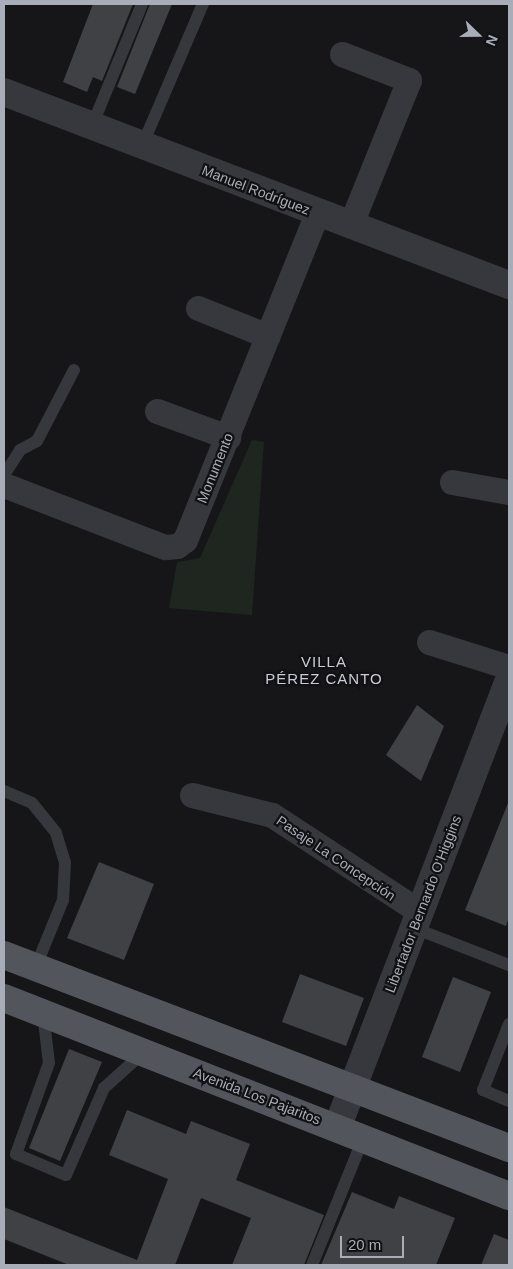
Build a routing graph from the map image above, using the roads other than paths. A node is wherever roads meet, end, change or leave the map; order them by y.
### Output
1 (142, 4) edge
2 (202, 4) edge
3 (342, 54) dead end
4 (4, 92) edge
5 (92, 126) junction
6 (142, 146) junction
7 (334, 220) junction
8 (509, 285) edge
9 (198, 308) dead end
10 (268, 336) junction
11 (74, 370) dead end
12 (157, 411) dead end
13 (228, 437) junction
14 (4, 476) edge
15 (452, 482) dead end
16 (4, 484) edge
17 (509, 492) edge
18 (430, 642) dead end
19 (509, 667) edge
20 (509, 680) edge
21 (504, 707) edge
22 (4, 791) edge
23 (192, 795) dead end
24 (417, 920) junction
25 (4, 955) edge
26 (509, 964) edge
27 (36, 966) junction
28 (4, 998) edge
29 (43, 1013) junction
30 (509, 1024) edge
31 (144, 1052) junction
32 (353, 1086) junction
33 (509, 1101) edge
34 (337, 1128) junction
35 (363, 1139) junction
36 (509, 1148) edge
37 (509, 1196) edge
38 (312, 1265) edge

1 - 5 lane
2 - 6 lane
3 - 7 street, Monumento
4 - 5 street, Manuel Rodríguez
5 - 6 street, Manuel Rodríguez
6 - 7 street, Manuel Rodríguez
7 - 8 street, Manuel Rodríguez
7 - 10 street, Monumento
9 - 10 street
10 - 13 street, Monumento
11 - 14 lane
12 - 13 street
13 - 16 street, Monumento
15 - 17 street
18 - 19 street
20 - 21 street, Libertador Bernardo O'Higgins
21 - 24 street, Libertador Bernardo O'Higgins
22 - 27 lane
23 - 24 street, Pasaje La Concepción
24 - 26 lane
24 - 32 street, Libertador Bernardo O'Higgins
25 - 27 main road
27 - 32 main road
28 - 29 main road, Avenida Los Pajaritos
29 - 31 main road, Avenida Los Pajaritos
29 - 31 lane
30 - 33 lane
31 - 34 main road, Avenida Los Pajaritos
32 - 34 street, Libertador Bernardo O'Higgins
32 - 36 main road
34 - 35 main road, Avenida Los Pajaritos
35 - 37 main road, Avenida Los Pajaritos
35 - 38 lane

